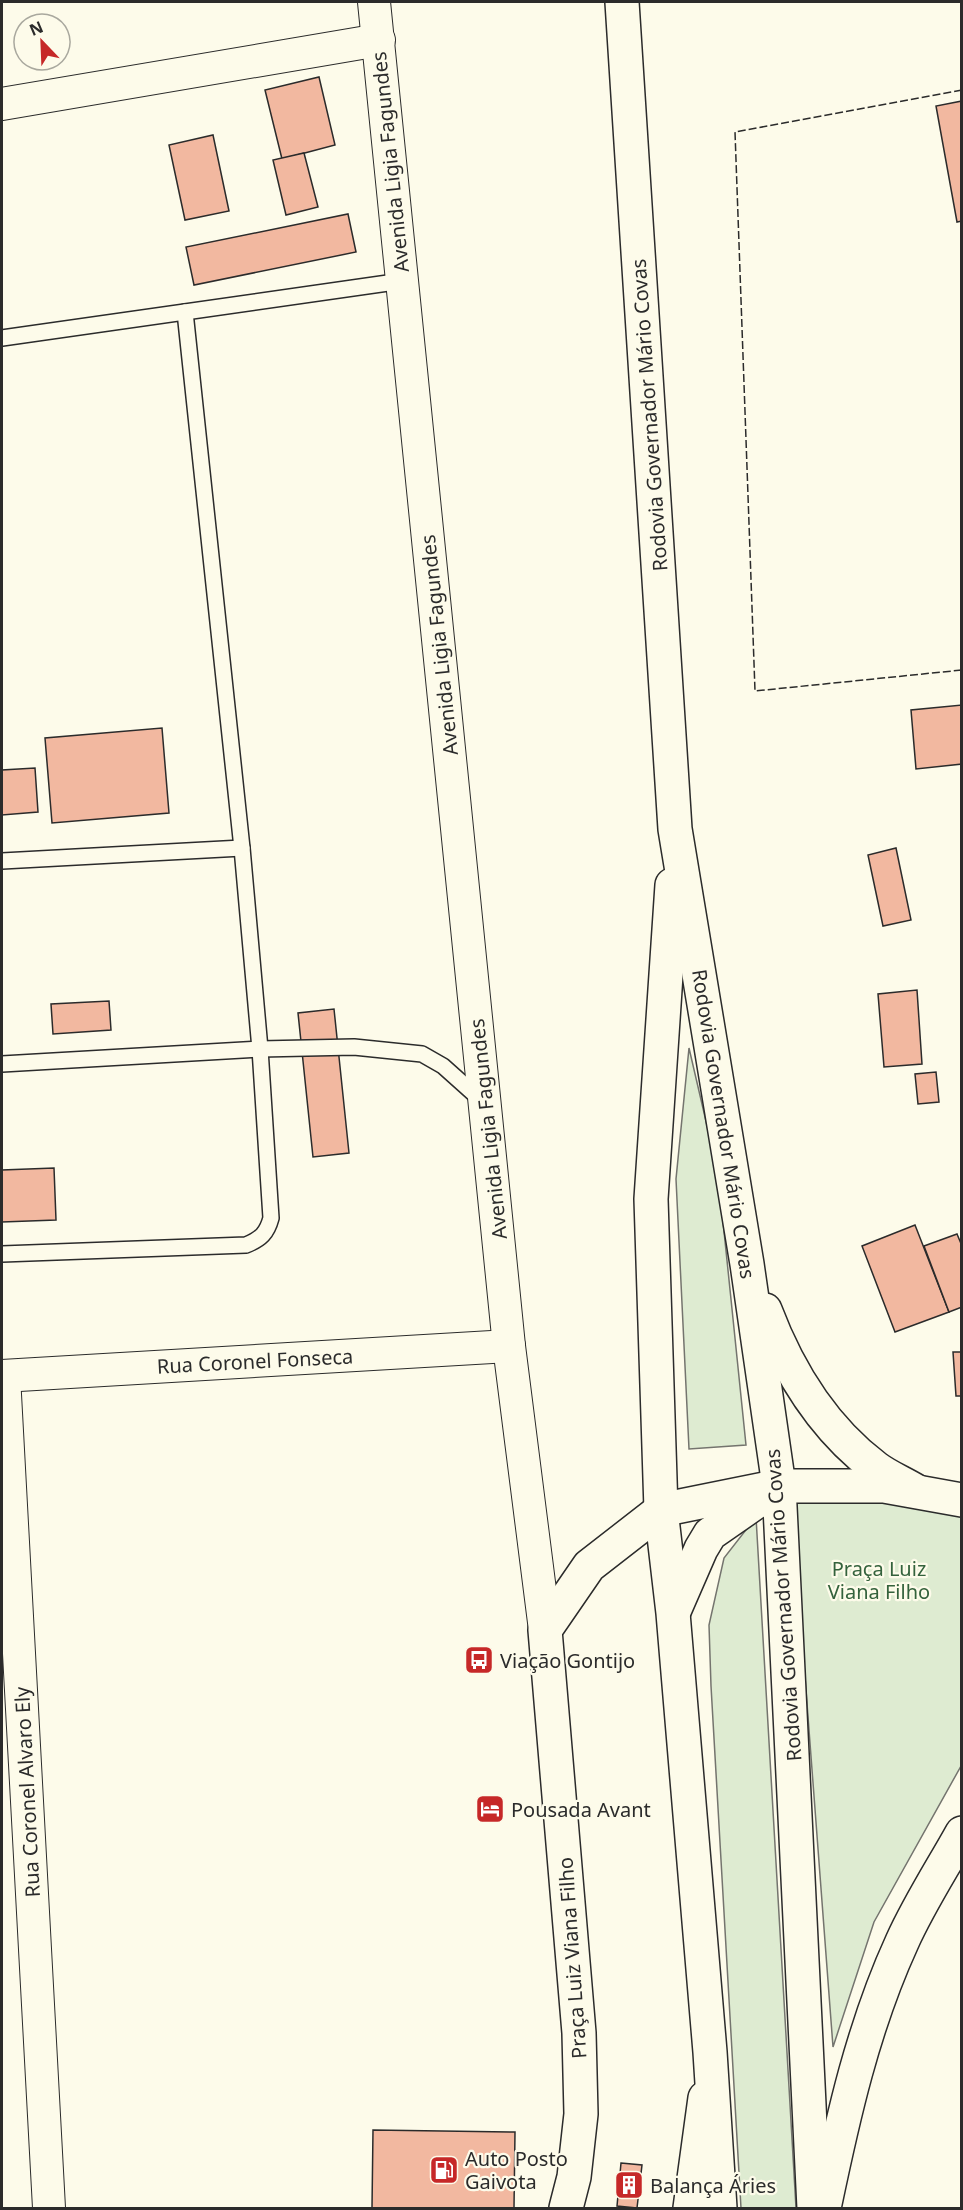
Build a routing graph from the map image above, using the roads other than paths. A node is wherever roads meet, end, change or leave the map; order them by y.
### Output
1 (374, 2) edge
2 (622, 2) edge
3 (378, 40) junction
4 (2, 104) edge
5 (402, 281) junction
6 (185, 312) junction
7 (2, 338) edge
8 (675, 829) junction
9 (242, 848) junction
10 (2, 861) edge
11 (260, 1048) junction
12 (2, 1064) edge
13 (485, 1105) junction
14 (2, 1254) edge
15 (747, 1264) junction
16 (509, 1346) junction
17 (3, 1376) edge
18 (779, 1486) junction
19 (916, 1491) junction
20 (962, 1500) edge
21 (661, 1510) junction
22 (673, 1613) junction
23 (545, 1630) junction
24 (962, 1833) edge
25 (710, 2052) junction
26 (49, 2208) edge
27 (566, 2208) edge
28 (690, 2208) edge
29 (720, 2208) edge
30 (814, 2208) edge
31 (824, 2208) edge

1 - 3 street
2 - 8 main road, Rodovia Governador Mário Covas
3 - 4 street, Avenida Ligia Fagundes
3 - 5 street, Avenida Ligia Fagundes
5 - 6 lane
5 - 13 street, Avenida Ligia Fagundes
6 - 7 lane
6 - 9 lane
8 - 15 main road, Rodovia Governador Mário Covas
8 - 21 main road, Rodovia Governador Mário Covas
9 - 10 lane
9 - 11 lane
11 - 12 lane
11 - 13 lane
11 - 14 lane
13 - 16 street, Avenida Ligia Fagundes
15 - 18 main road, Rodovia Governador Mário Covas
15 - 19 main road
16 - 17 street, Rua Coronel Fonseca
16 - 23 street, Avenida Ligia Fagundes
17 - 26 street, Rua Coronel Alvaro Ely
18 - 19 main road
18 - 21 main road
18 - 22 main road
18 - 30 main road, Rodovia Governador Mário Covas
19 - 20 main road
21 - 22 main road, Rodovia Governador Mário Covas
21 - 23 main road
22 - 25 main road, Rodovia Governador Mário Covas
23 - 27 main road, Praça Luiz Viana Filho
24 - 31 main road
25 - 28 main road
25 - 29 main road, Rodovia Governador Mário Covas

